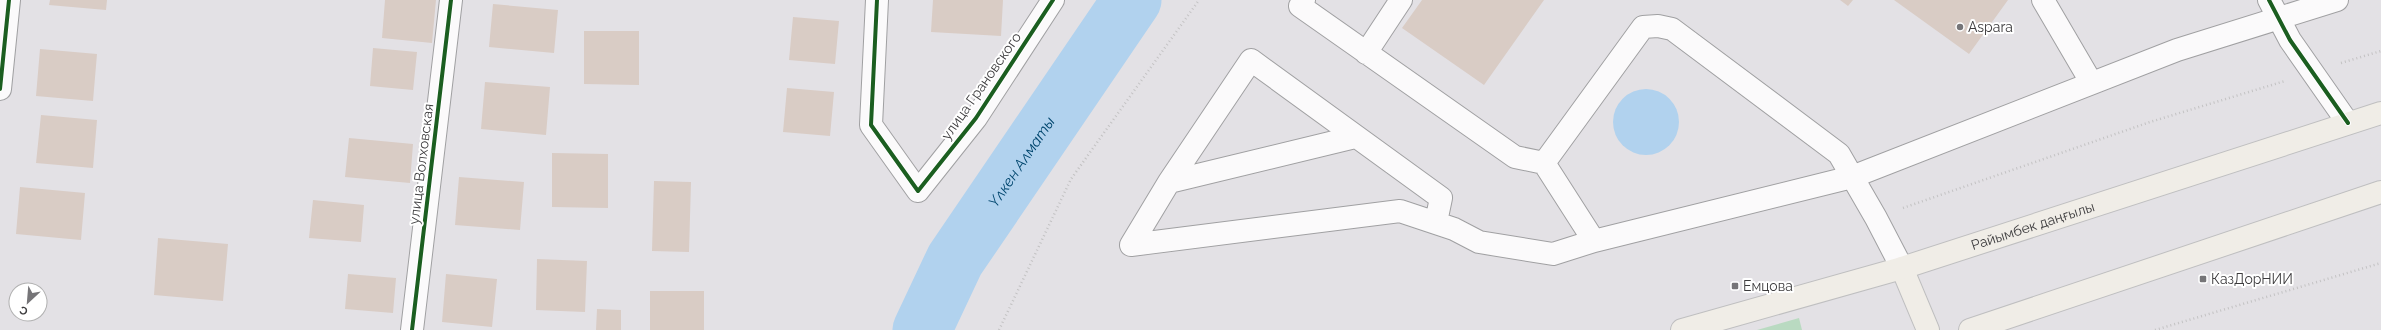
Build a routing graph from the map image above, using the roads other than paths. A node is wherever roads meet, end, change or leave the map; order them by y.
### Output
1 (9, 0) edge
2 (451, 0) edge
3 (877, 0) edge
4 (1053, 0) edge
5 (1304, 0) edge
6 (1401, 0) edge
7 (2043, 0) edge
8 (2337, 0) edge
9 (2273, 9) edge
10 (1366, 53) junction
11 (2091, 82) junction
12 (0, 89) edge
13 (2381, 113) edge
14 (2348, 123) junction
15 (1355, 137) junction
16 (1544, 163) junction
17 (1852, 176) junction
18 (1168, 182) junction
19 (2381, 192) edge
20 (1436, 222) junction
21 (1594, 241) junction
22 (1902, 268) junction
23 (412, 330) edge
24 (1682, 330) edge
25 (1928, 330) edge
26 (1970, 330) edge

1 - 12 street
2 - 23 street, улица Волховская
3 - 4 street, улица Грановского
5 - 10 street
6 - 10 street
7 - 11 street
8 - 9 street
9 - 11 street
9 - 14 street
10 - 16 street
11 - 17 street
13 - 14 main road, Райымбек даңғылы
14 - 22 main road, Райымбек даңғылы
15 - 18 street
15 - 18 street
15 - 20 street
16 - 17 street
16 - 21 street
17 - 21 street
17 - 22 street
18 - 20 street
19 - 26 main road
20 - 21 street
22 - 24 main road, Райымбек даңғылы
22 - 25 main road

